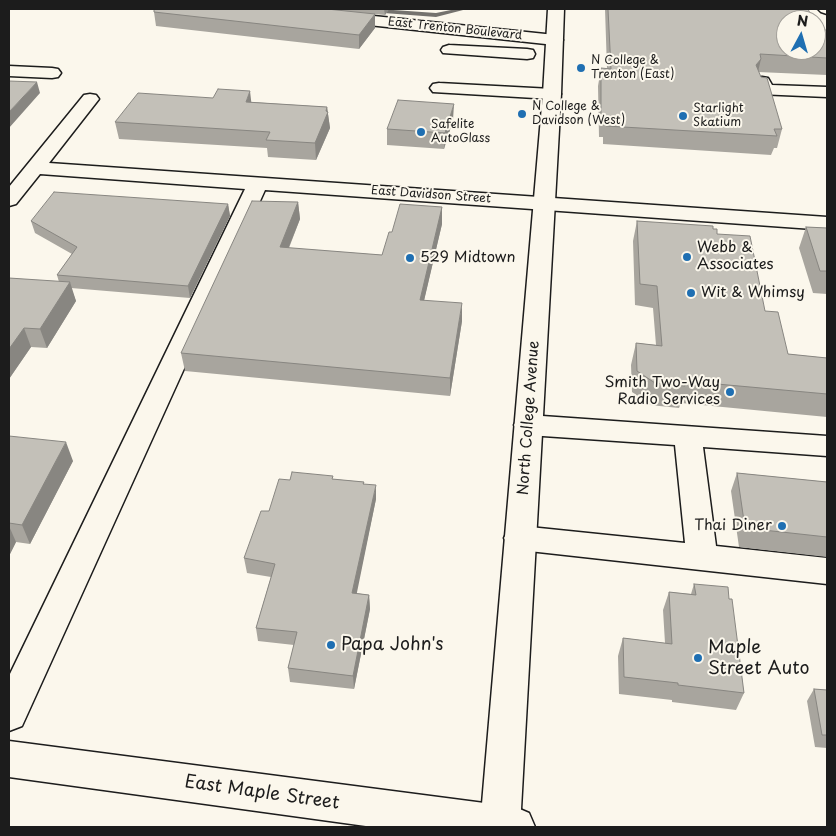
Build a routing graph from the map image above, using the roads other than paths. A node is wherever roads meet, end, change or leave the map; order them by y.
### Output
1 (266, 9) edge
2 (556, 9) edge
3 (449, 50) dead end
4 (549, 68) junction
5 (9, 71) edge
6 (52, 73) dead end
7 (762, 82) edge
8 (439, 88) dead end
9 (827, 92) edge
10 (90, 98) dead end
11 (35, 168) junction
12 (258, 183) junction
13 (11, 194) edge
14 (544, 203) junction
15 (827, 224) edge
16 (528, 425) junction
17 (688, 436) junction
18 (827, 446) edge
19 (520, 538) junction
20 (702, 558) junction
21 (827, 571) edge
22 (9, 714) edge
23 (9, 759) edge
24 (505, 827) edge

1 - 4 street, East Trenton Boulevard
2 - 4 street, North College Avenue
3 - 4 street
4 - 8 street
4 - 14 street, North College Avenue
5 - 6 street
7 - 9 street
10 - 11 street
11 - 12 street, East Davidson Street
11 - 13 street
12 - 14 street, East Davidson Street
12 - 22 street
14 - 15 street, East Davidson Street
14 - 16 street, North College Avenue
16 - 17 street
16 - 19 street, North College Avenue
17 - 18 street
17 - 20 street
19 - 20 street
19 - 24 street, North College Avenue
20 - 21 street
23 - 24 street, East Maple Street

